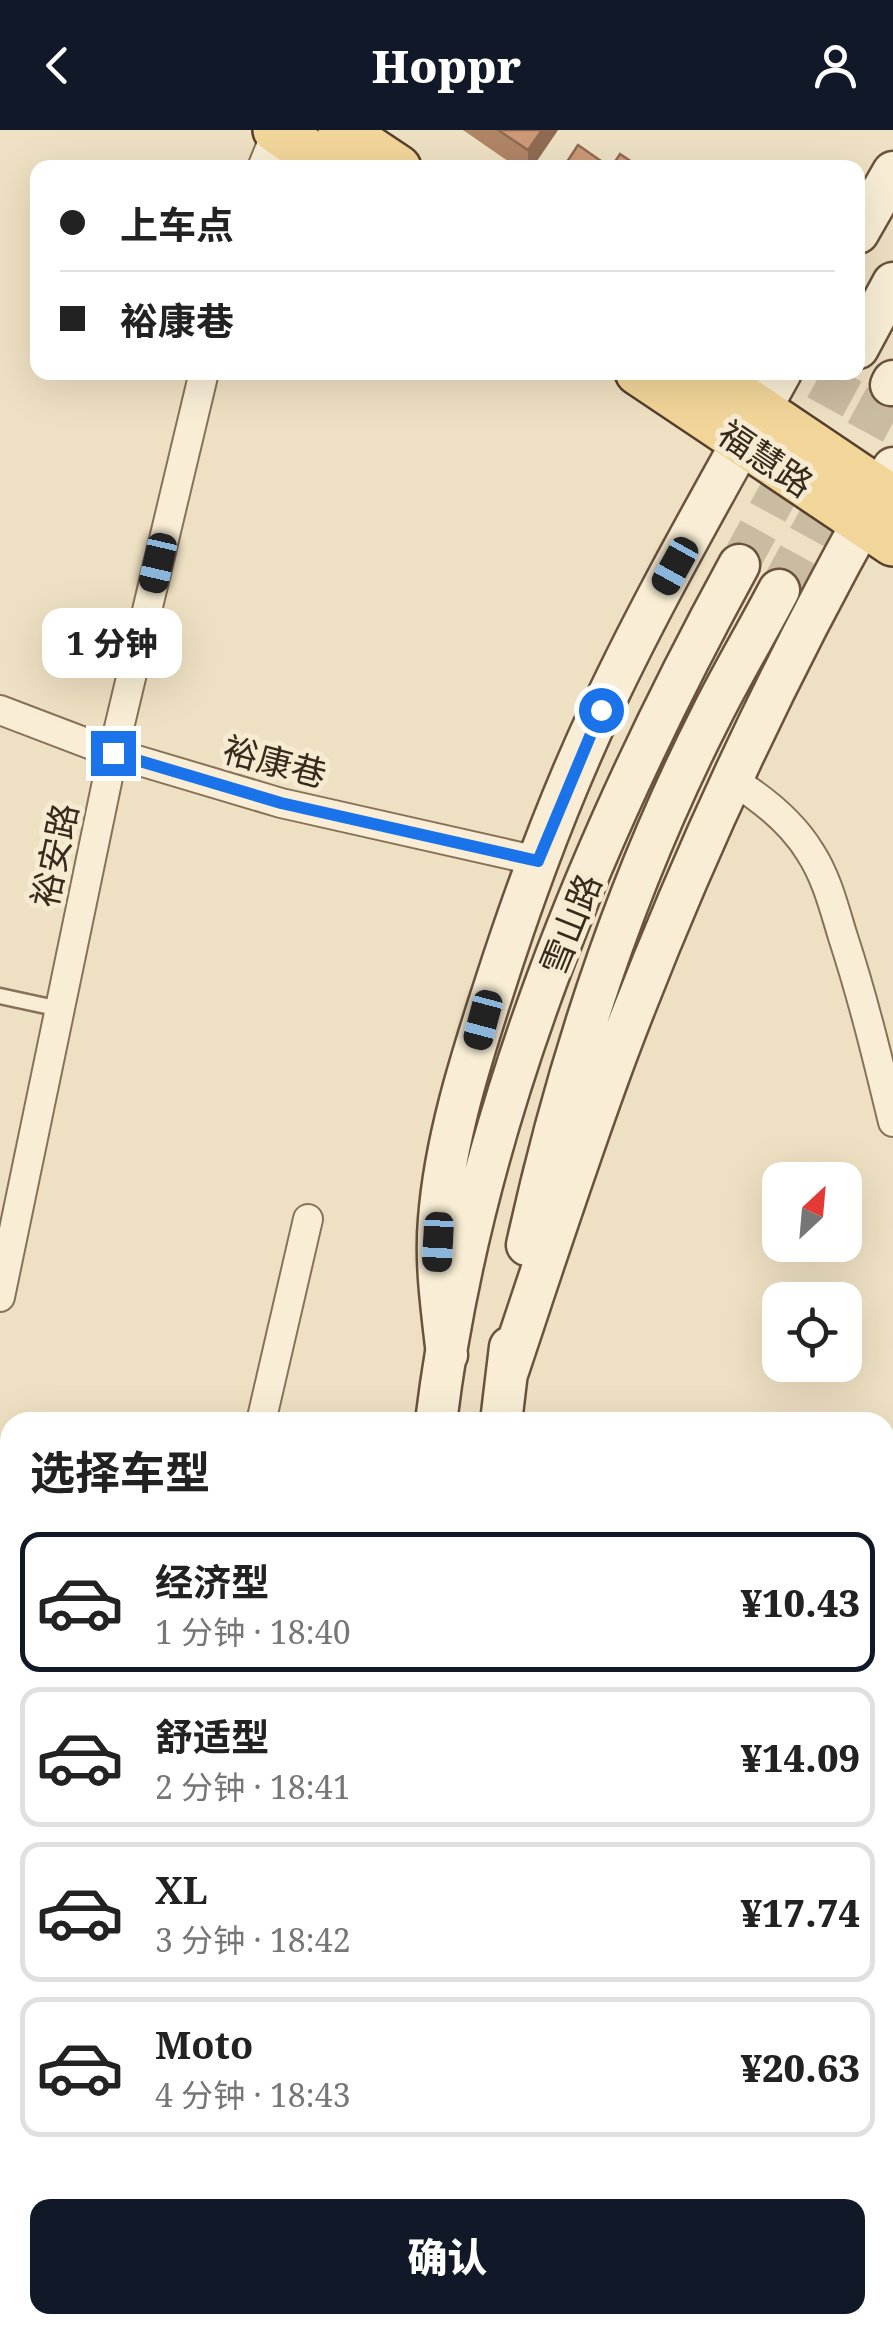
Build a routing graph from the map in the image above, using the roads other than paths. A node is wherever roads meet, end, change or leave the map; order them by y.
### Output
1 (276, 130) edge
2 (341, 130) edge
3 (265, 160) edge
4 (320, 160) edge
5 (386, 160) edge
6 (893, 172) edge
7 (865, 221) edge
8 (893, 283) edge
9 (865, 335) edge
10 (202, 380) edge
11 (665, 380) edge
12 (717, 380) edge
13 (761, 408) edge
14 (884, 505) edge
15 (739, 565) tunnel mouth
16 (780, 590) tunnel mouth
17 (0, 710) edge
18 (113, 753) junction
19 (732, 780) junction
20 (538, 861) junction
21 (0, 996) edge
22 (60, 1008) junction
23 (893, 1122) edge
24 (308, 1219) dead end
25 (0, 1297) edge
26 (447, 1356) junction
27 (507, 1374) junction
28 (262, 1412) edge
29 (438, 1412) edge
30 (502, 1412) edge

1 - 3 street
1 - 4 main road
2 - 5 main road
6 - 7 main road
8 - 9 main road
10 - 18 street, 裕安路
11 - 13 main road, 福慧路
12 - 13 main road, 福慧路
13 - 14 main road, 福慧路
13 - 20 main road
14 - 19 main road
15 - 26 main road, 雪山路
16 - 27 main road, 雪山路
17 - 18 street, 裕康巷
18 - 20 street, 裕康巷
18 - 22 street, 裕安路
19 - 23 street
19 - 27 main road
20 - 26 main road
21 - 22 lane
22 - 25 street, 裕安路
24 - 28 street
26 - 29 main road, 雪山路
27 - 30 main road, 雪山路

